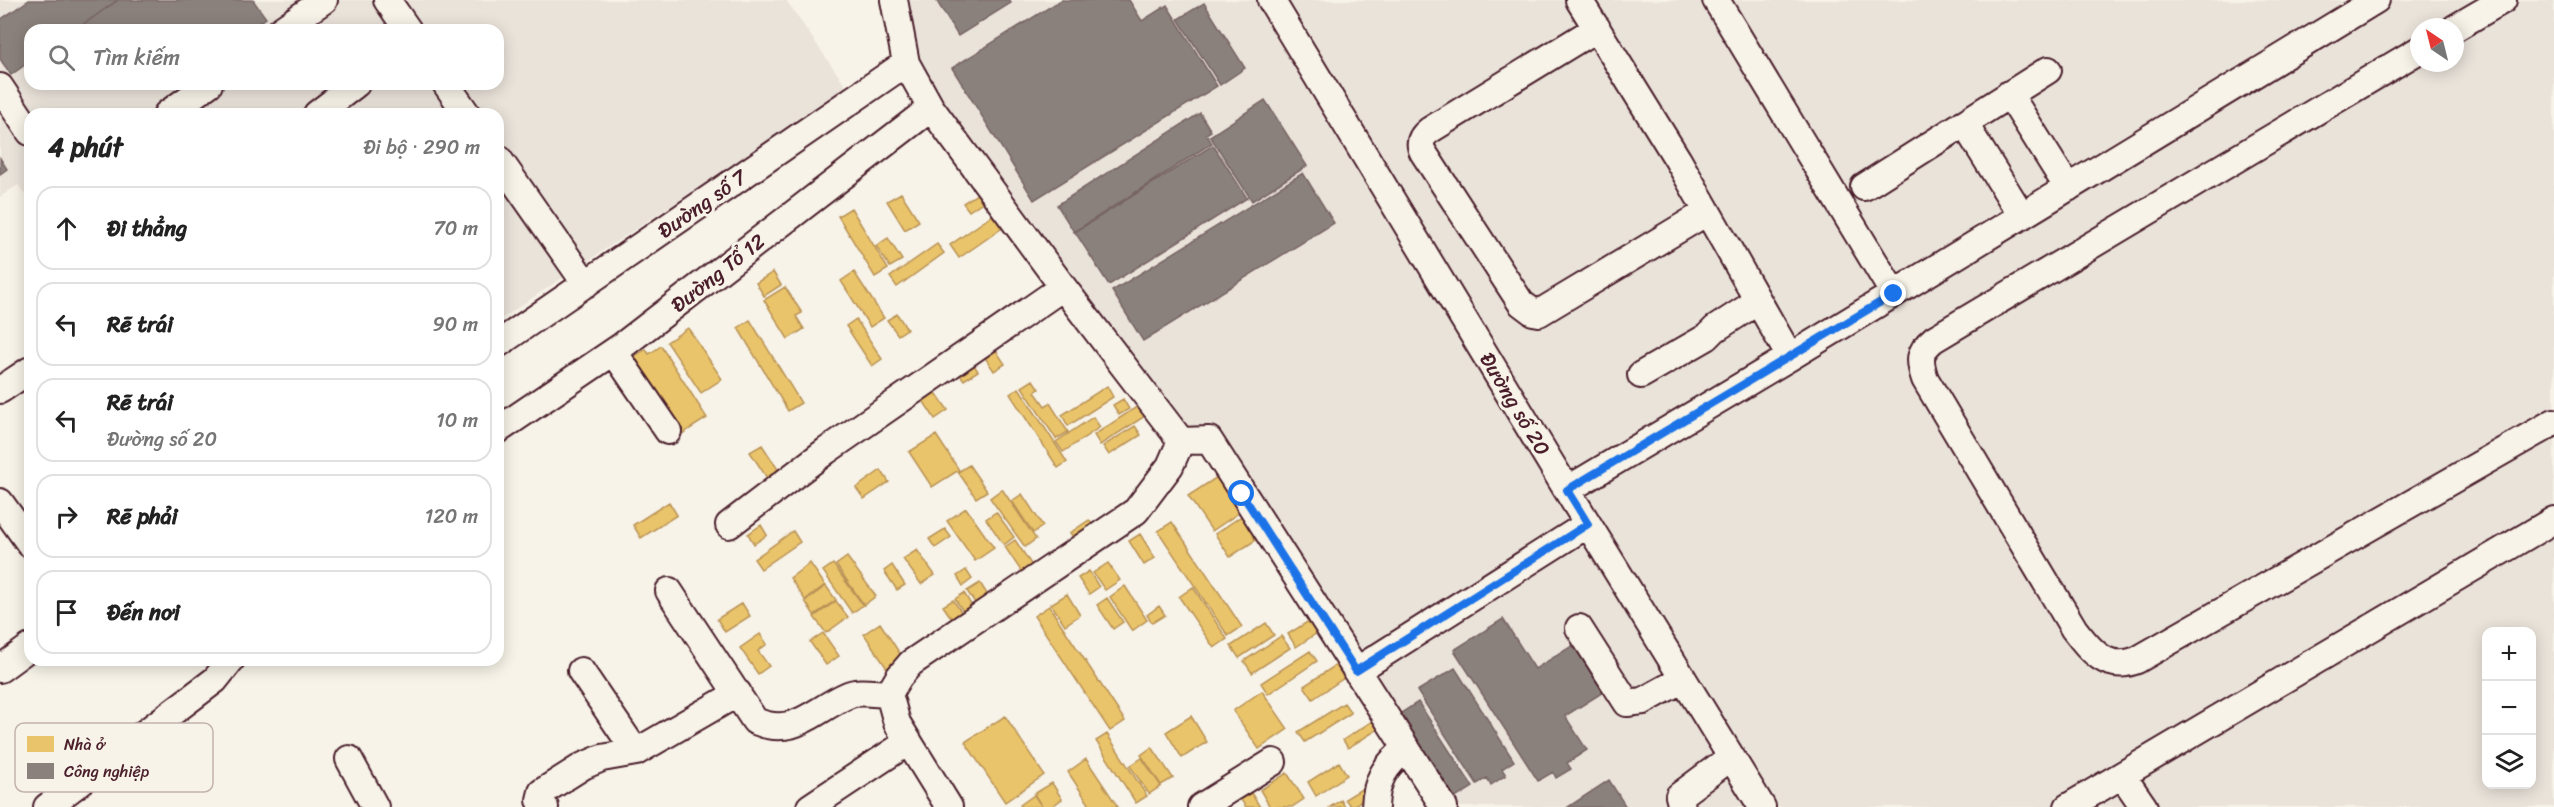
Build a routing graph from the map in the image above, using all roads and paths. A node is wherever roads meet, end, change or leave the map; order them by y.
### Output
1 (324, 0) edge
2 (387, 0) edge
3 (894, 0) edge
4 (1271, 0) edge
5 (1580, 0) edge
6 (1716, 0) edge
7 (2376, 0) edge
8 (2503, 0) edge
9 (2464, 23) edge
10 (290, 24) edge
11 (404, 24) edge
12 (1597, 28) junction
13 (2410, 55) edge
14 (906, 63) junction
15 (2048, 70) dead end
16 (0, 87) edge
17 (200, 90) edge
18 (348, 90) edge
19 (450, 90) edge
20 (2009, 94) junction
21 (175, 108) edge
22 (325, 108) edge
23 (463, 108) edge
24 (931, 108) junction
25 (24, 123) edge
26 (1964, 123) junction
27 (504, 167) edge
28 (1864, 187) dead end
29 (2068, 188) junction
30 (1707, 212) junction
31 (2022, 216) junction
32 (586, 284) junction
33 (1063, 287) junction
34 (1894, 294) junction
35 (1758, 301) junction
36 (504, 340) edge
37 (614, 352) junction
38 (1790, 357) junction
39 (24, 374) edge
40 (1641, 375) dead end
41 (0, 390) edge
42 (2554, 422) edge
43 (504, 426) edge
44 (668, 431) dead end
45 (1181, 441) junction
46 (1567, 490) junction
47 (0, 502) edge
48 (2554, 520) edge
49 (1588, 524) junction
50 (729, 525) dead end
51 (24, 536) edge
52 (669, 591) dead end
53 (1579, 628) dead end
54 (24, 651) edge
55 (226, 666) edge
56 (0, 669) edge
57 (581, 671) dead end
58 (1356, 671) junction
59 (1683, 679) junction
60 (738, 693) junction
61 (889, 694) junction
62 (158, 723) edge
63 (908, 742) junction
64 (1406, 748) junction
65 (636, 752) junction
66 (1731, 758) junction
67 (349, 759) dead end
68 (1273, 762) dead end
69 (2122, 775) junction
70 (67, 792) edge
71 (47, 807) edge
72 (375, 807) edge
73 (545, 807) edge
74 (810, 807) edge
75 (949, 807) edge
76 (1201, 807) edge
77 (1375, 807) edge
78 (1444, 807) edge
79 (1682, 807) edge
80 (1762, 807) edge
81 (2068, 807) edge
82 (2144, 807) edge

1 - 10 street
2 - 11 street
3 - 14 street
4 - 46 street, Đường số 20
5 - 12 street
6 - 34 street
7 - 29 street
8 - 9 street
12 - 30 street
12 - 30 street
13 - 42 street
14 - 24 street
14 - 32 street, Đường số 7
15 - 20 street
16 - 25 street
17 - 21 street
18 - 22 street
19 - 23 street
20 - 26 street
20 - 29 street
24 - 33 street
24 - 37 street, Đường Tổ 12
26 - 28 street
26 - 31 street
27 - 32 street
29 - 31 street
30 - 35 street
31 - 34 street
32 - 36 street, Đường số 7
33 - 45 street
33 - 50 street
34 - 38 street
35 - 38 street
35 - 40 street
37 - 43 street, Đường Tổ 12
37 - 44 street
38 - 46 street
39 - 41 street
45 - 58 street
45 - 61 street
46 - 49 street, Đường số 20
47 - 51 street
48 - 69 street
49 - 58 street
49 - 59 street, Đường số 20
52 - 60 street
53 - 59 street
54 - 56 street
55 - 62 street
57 - 65 street
58 - 64 street
59 - 66 street, Đường số 20
60 - 61 street
60 - 65 street
61 - 63 street
63 - 74 street
63 - 75 street
64 - 77 street
64 - 78 street
65 - 73 street
66 - 79 street
66 - 80 street, Đường số 20
67 - 72 street
68 - 76 street
69 - 81 street
69 - 82 street
70 - 71 street

